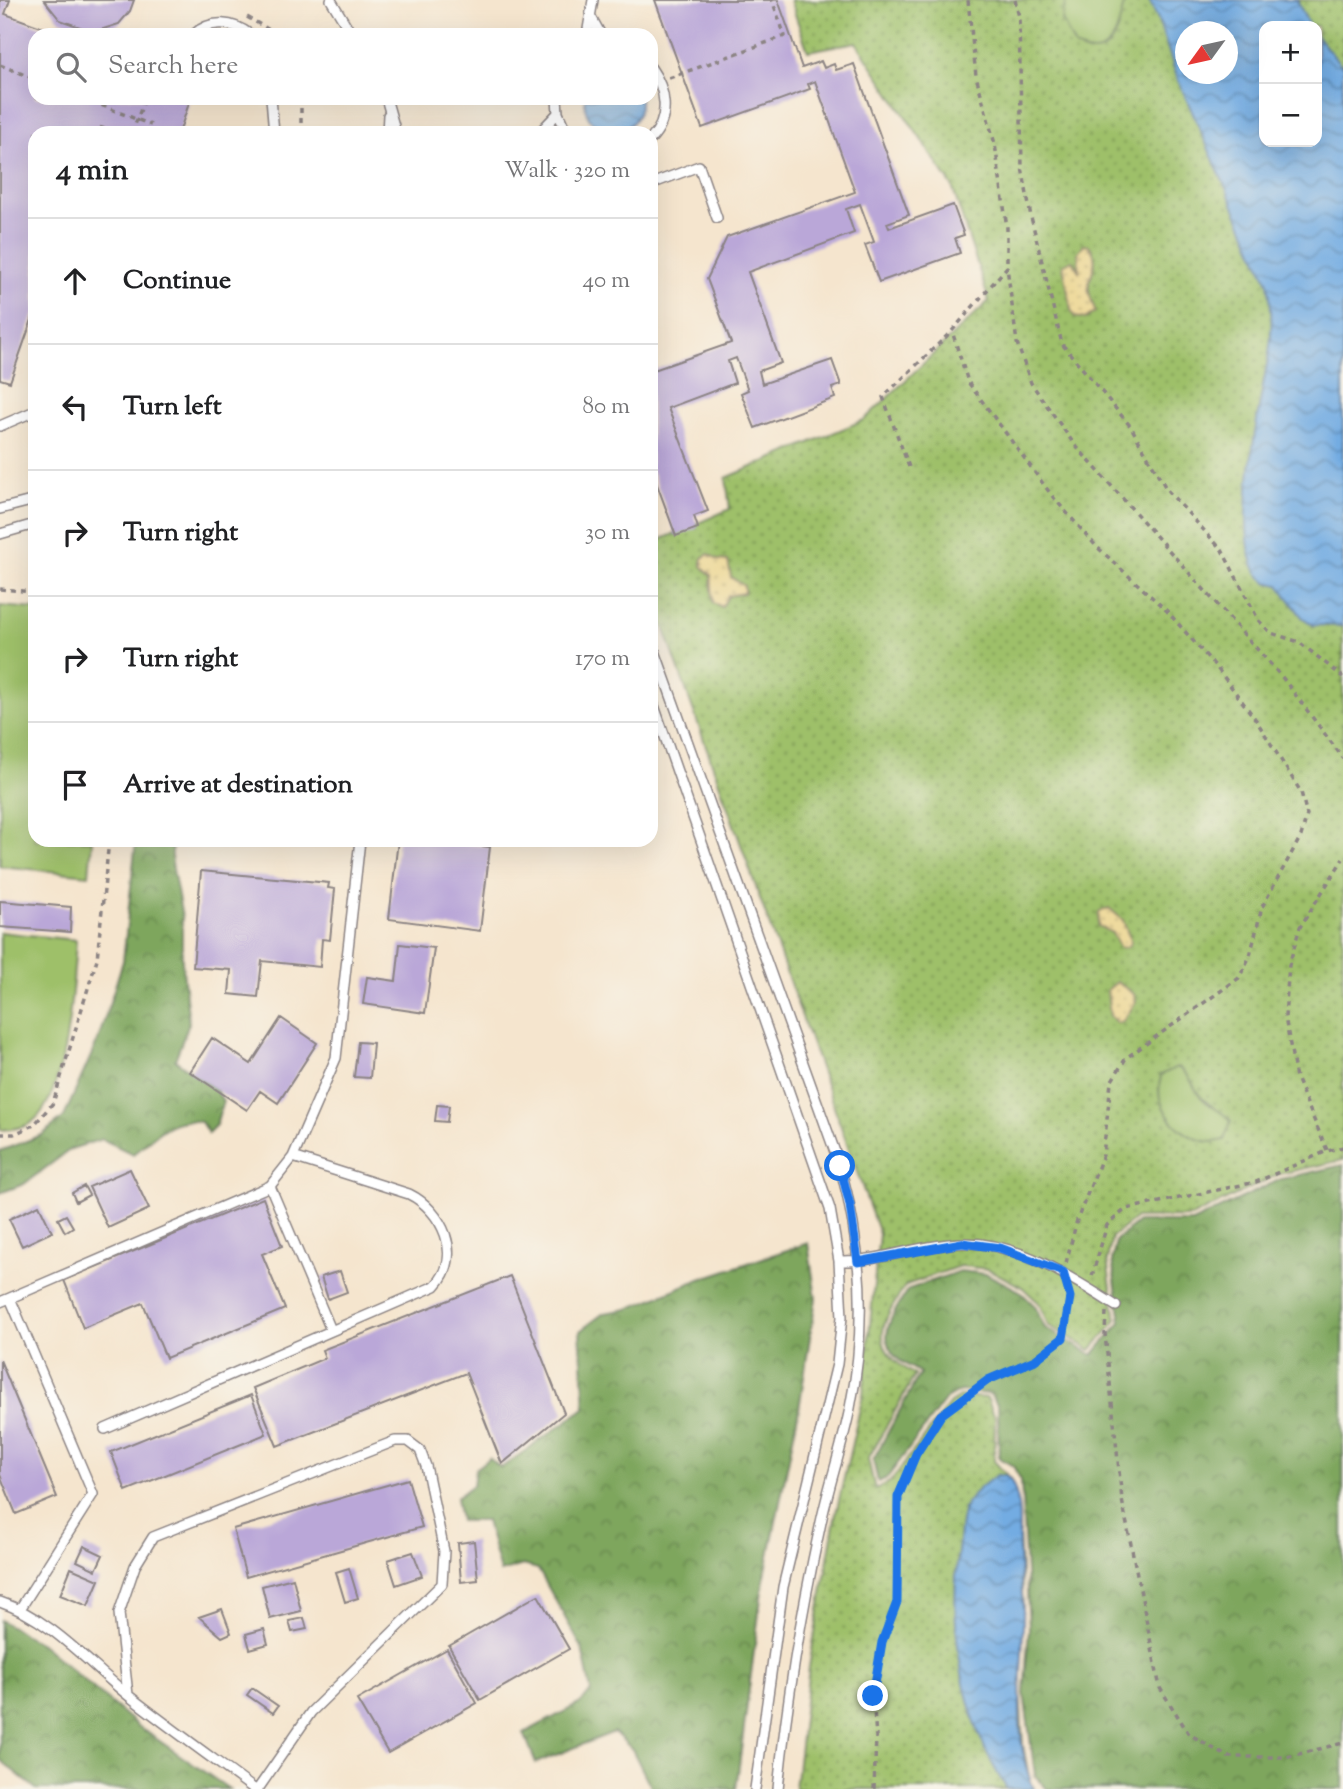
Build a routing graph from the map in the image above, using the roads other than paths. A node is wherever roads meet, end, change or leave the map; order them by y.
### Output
1 (331, 0) edge
2 (593, 0) edge
3 (591, 17) junction
4 (201, 28) edge
5 (242, 28) edge
6 (348, 28) edge
7 (589, 28) edge
8 (597, 28) edge
9 (658, 78) edge
10 (272, 105) edge
11 (387, 105) edge
12 (558, 105) edge
13 (388, 109) junction
14 (558, 113) junction
15 (273, 126) edge
16 (387, 126) edge
17 (394, 126) edge
18 (545, 126) edge
19 (564, 126) edge
20 (658, 127) edge
21 (658, 181) edge
22 (717, 218) dead end
23 (28, 414) edge
24 (0, 426) edge
25 (28, 502) edge
26 (0, 509) edge
27 (28, 526) edge
28 (0, 534) edge
29 (658, 659) edge
30 (658, 716) edge
31 (359, 847) edge
32 (293, 1157) junction
33 (270, 1186) junction
34 (839, 1261) junction
35 (858, 1262) junction
36 (10, 1298) junction
37 (0, 1302) edge
38 (1116, 1306) dead end
39 (331, 1330) junction
40 (104, 1429) dead end
41 (0, 1602) edge
42 (20, 1609) junction
43 (128, 1695) junction
44 (256, 1789) edge
45 (755, 1789) edge
46 (778, 1789) edge

1 - 6 lane
2 - 3 lane
3 - 7 lane
3 - 8 lane
4 - 5 lane
9 - 20 lane
10 - 15 lane
11 - 13 lane
12 - 14 lane
13 - 16 lane
13 - 17 lane
14 - 18 lane
14 - 19 lane
21 - 22 lane
23 - 24 lane
25 - 26 lane
27 - 28 lane
29 - 35 lane
30 - 34 lane
31 - 32 lane
32 - 33 lane
32 - 39 lane
33 - 36 lane
33 - 39 lane
34 - 35 lane
34 - 45 lane
35 - 38 lane
35 - 46 lane
36 - 37 lane
36 - 42 lane
39 - 40 lane
41 - 42 lane
42 - 43 lane
43 - 44 lane
43 - 44 lane

